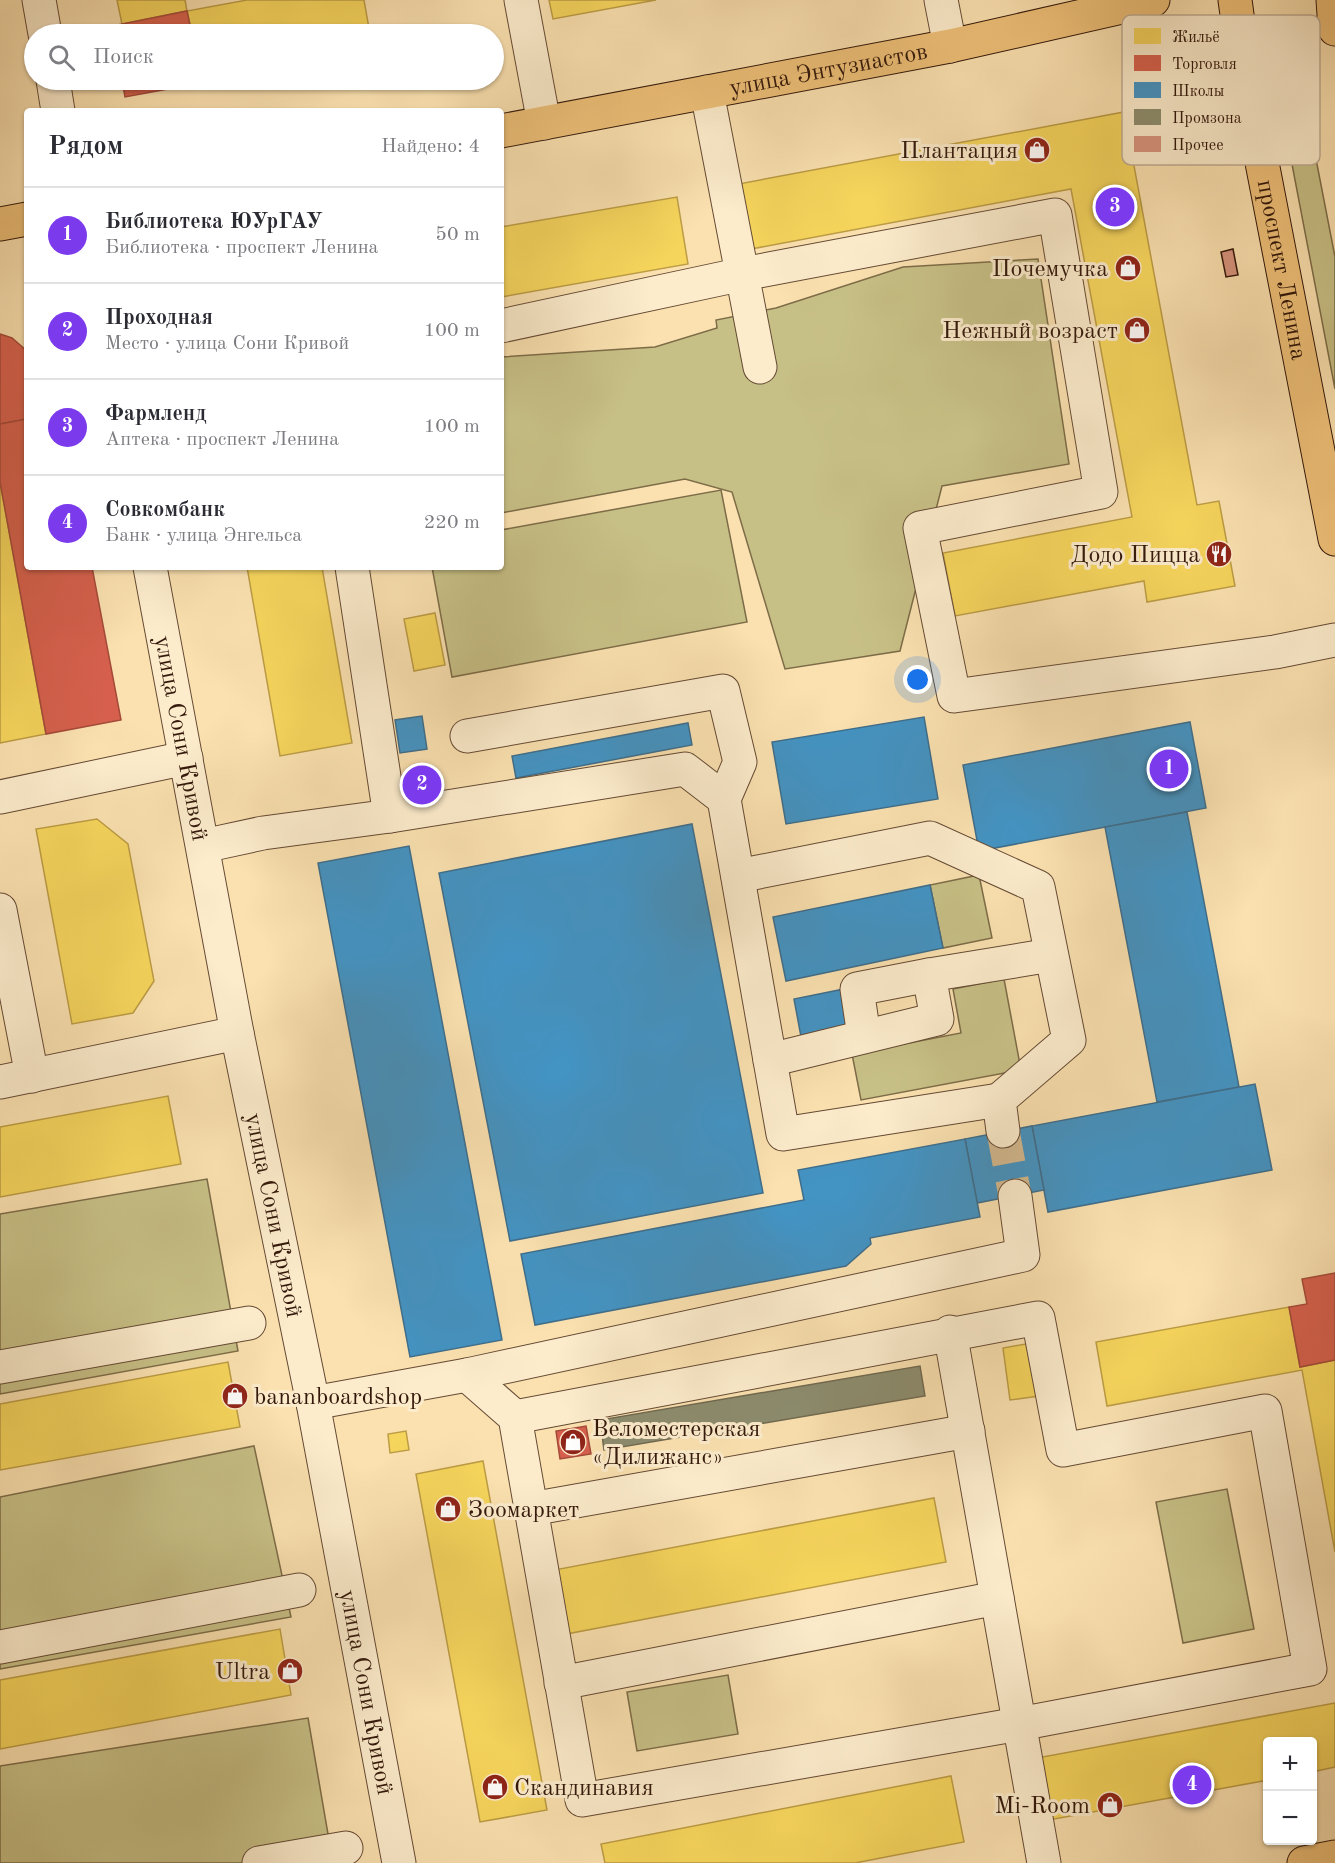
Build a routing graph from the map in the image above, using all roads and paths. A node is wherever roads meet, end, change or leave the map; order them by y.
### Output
1 (39, 0) edge
2 (521, 0) edge
3 (941, 0) edge
4 (1153, 0) edge
5 (1235, 0) edge
6 (1333, 0) edge
7 (1237, 15) edge
8 (43, 24) edge
9 (1335, 29) edge
10 (950, 46) junction
11 (55, 90) edge
12 (707, 92) junction
13 (58, 108) edge
14 (544, 123) junction
15 (504, 130) edge
16 (1262, 165) edge
17 (24, 220) edge
18 (0, 224) edge
19 (742, 274) junction
20 (504, 325) edge
21 (760, 367) dead end
22 (1335, 539) edge
23 (151, 570) edge
24 (352, 570) edge
25 (1335, 640) edge
26 (467, 736) dead end
27 (186, 758) junction
28 (0, 796) edge
29 (724, 799) junction
30 (390, 816) junction
31 (203, 846) junction
32 (738, 876) junction
33 (0, 910) edge
34 (1051, 955) junction
35 (929, 975) junction
36 (237, 1034) junction
37 (864, 1036) junction
38 (770, 1060) junction
39 (32, 1076) junction
40 (0, 1082) edge
41 (1015, 1196) tunnel mouth
42 (249, 1323) dead end
43 (950, 1332) junction
44 (0, 1367) edge
45 (467, 1375) junction
46 (313, 1402) junction
47 (515, 1417) junction
48 (968, 1431) junction
49 (531, 1509) junction
50 (299, 1590) dead end
51 (997, 1598) junction
52 (0, 1647) edge
53 (561, 1683) junction
54 (1019, 1724) junction
55 (346, 1848) dead end
56 (1335, 1857) edge
57 (259, 1863) edge
58 (399, 1863) edge
59 (1044, 1863) edge
60 (1304, 1863) edge

1 - 8 street
2 - 14 street
3 - 10 street
4 - 10 main road, улица Энтузиастов
5 - 7 main road, проспект Ленина
6 - 9 main road
10 - 12 main road, улица Энтузиастов
11 - 13 street
12 - 14 main road, улица Энтузиастов
12 - 19 street
14 - 15 main road, улица Энтузиастов
16 - 22 main road, проспект Ленина
17 - 18 main road
19 - 20 street
19 - 21 street
19 - 25 street
23 - 27 street, улица Сони Кривой
24 - 30 street
26 - 29 street
27 - 28 street
27 - 31 street, улица Сони Кривой
29 - 30 street
29 - 32 street
30 - 31 street
31 - 36 street, улица Сони Кривой
32 - 34 street
32 - 38 street
33 - 39 street
34 - 35 street
34 - 38 street
35 - 37 street
35 - 37 street
36 - 39 street
36 - 46 street, улица Сони Кривой
37 - 38 street
39 - 40 street
41 - 45 street
42 - 44 street
43 - 47 street
43 - 48 street
43 - 54 street
45 - 46 street
45 - 47 street
46 - 58 street, улица Сони Кривой
47 - 49 street
48 - 49 street
48 - 51 street
49 - 53 street
50 - 52 street
51 - 53 street
51 - 54 street
53 - 54 street
54 - 59 street
55 - 57 street
56 - 60 main road

